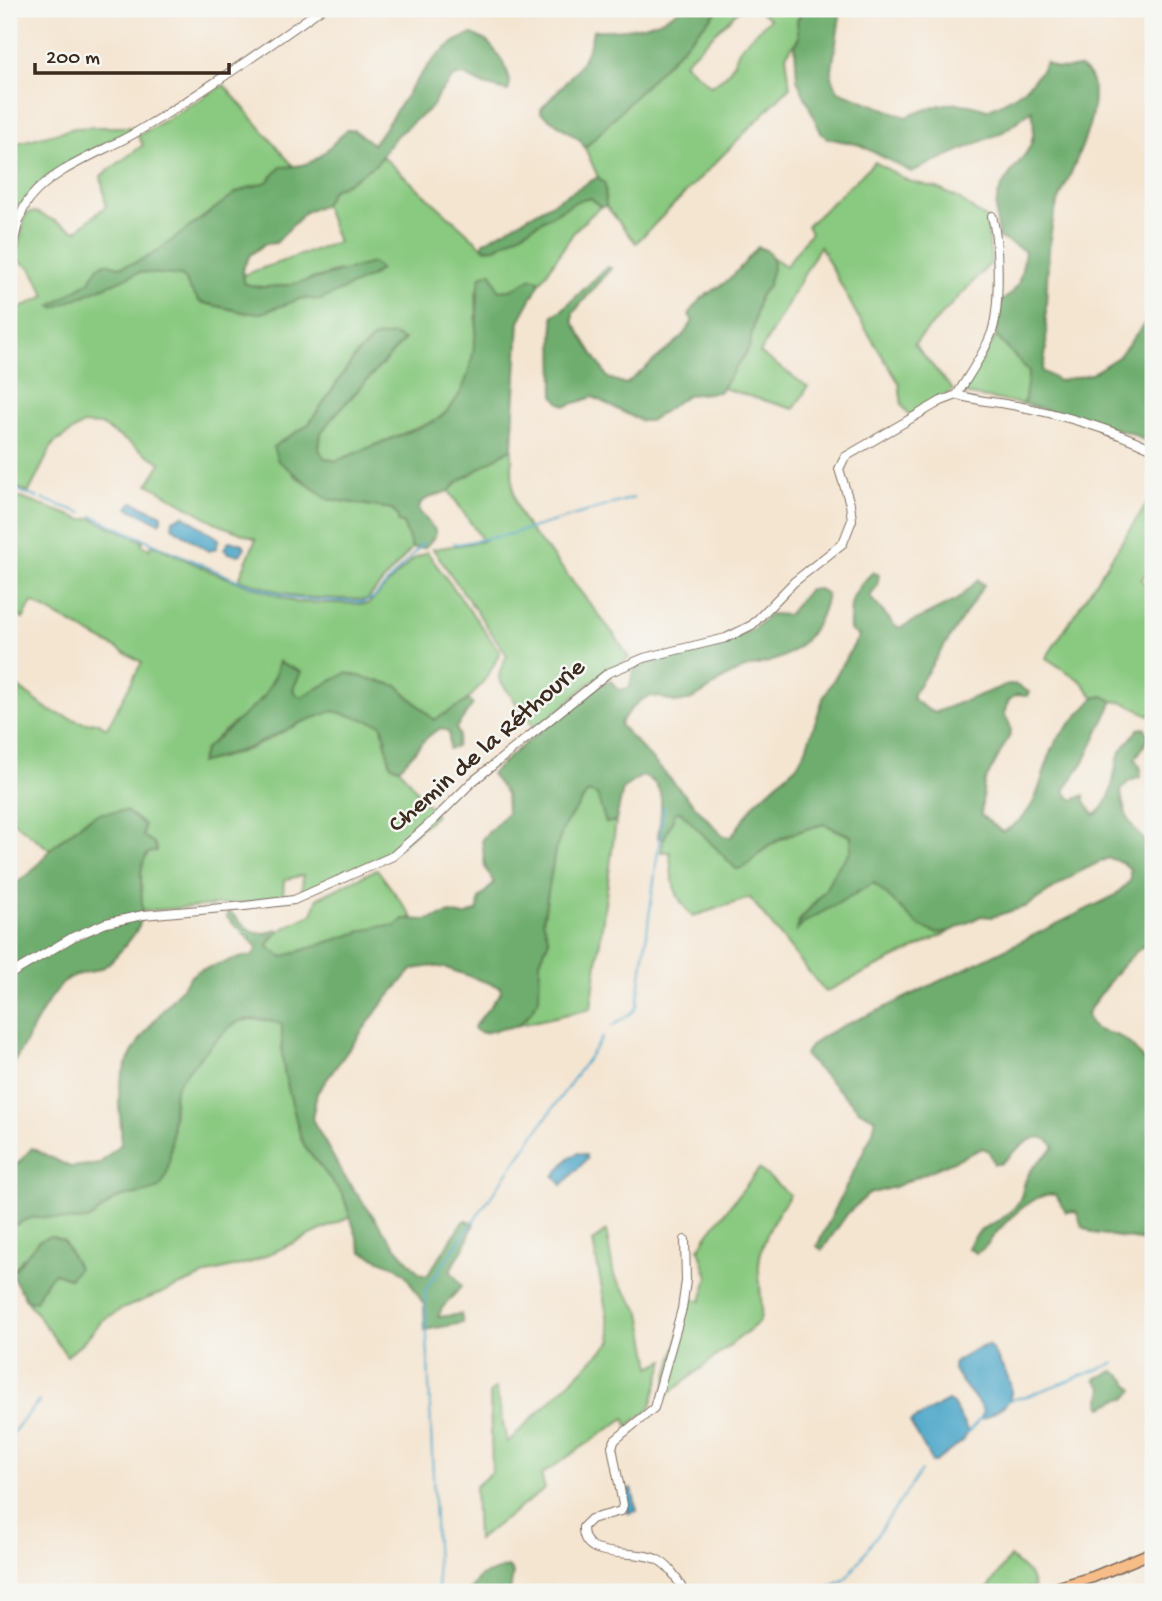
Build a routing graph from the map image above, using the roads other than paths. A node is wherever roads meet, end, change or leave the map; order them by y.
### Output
1 (321, 9) edge
2 (992, 216) dead end
3 (9, 262) edge
4 (957, 395) junction
5 (1153, 449) edge
6 (9, 975) edge
7 (684, 1240) dead end
8 (1153, 1552) edge
9 (684, 1592) edge
10 (1042, 1592) edge

1 - 3 street
2 - 4 street
4 - 5 street
4 - 6 street, Chemin de la Réthourie
7 - 9 street
8 - 10 main road

